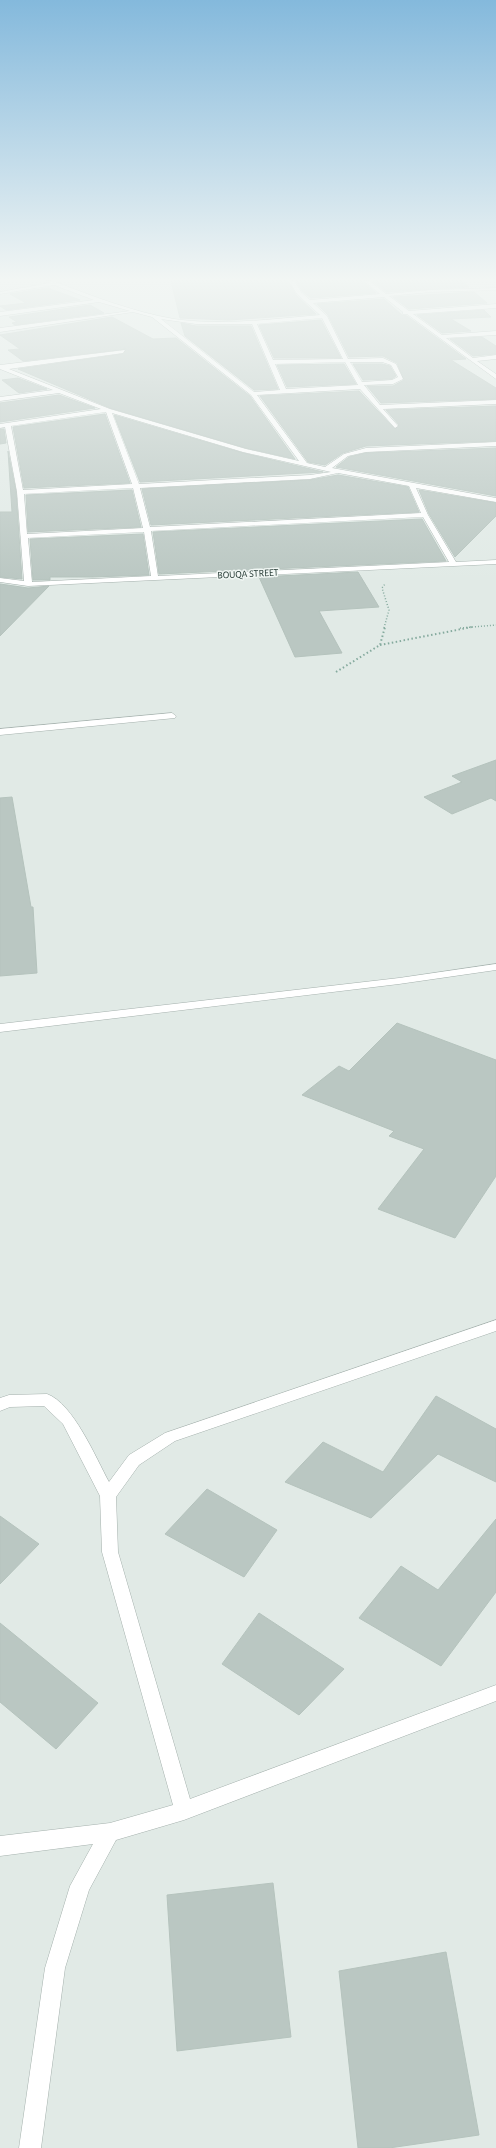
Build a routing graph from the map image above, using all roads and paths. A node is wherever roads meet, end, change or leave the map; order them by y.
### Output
1 (35, 381) edge
2 (237, 381) edge
3 (280, 381) edge
4 (359, 381) edge
5 (395, 381) edge
6 (361, 385) junction
7 (60, 391) junction
8 (284, 391) junction
9 (253, 394) junction
10 (0, 399) edge
11 (496, 402) edge
12 (378, 407) junction
13 (108, 410) junction
14 (8, 425) junction
15 (0, 426) edge
16 (395, 426) dead end
17 (496, 444) edge
18 (305, 464) junction
19 (326, 469) junction
20 (341, 472) junction
21 (411, 484) junction
22 (136, 486) junction
23 (20, 492) junction
24 (496, 500) edge
25 (425, 515) junction
26 (147, 529) junction
27 (24, 536) junction
28 (496, 562) edge
29 (453, 563) junction
30 (402, 566) junction
31 (155, 578) junction
32 (0, 580) edge
33 (28, 584) junction
34 (496, 625) edge
35 (380, 645) junction
36 (336, 672) dead end
37 (172, 716) dead end
38 (0, 732) edge
39 (496, 967) edge
40 (0, 1028) edge
41 (496, 1325) edge
42 (0, 1405) edge
43 (108, 1496) junction
44 (496, 1693) edge
45 (184, 1811) junction
46 (110, 1832) junction
47 (0, 1846) edge
48 (30, 2148) edge

1 - 7 street
2 - 9 street
3 - 8 street
4 - 6 street
5 - 6 street
6 - 8 street
6 - 12 street
7 - 10 street
7 - 13 street
8 - 9 street
9 - 18 street
11 - 12 street
12 - 16 street
13 - 14 street
13 - 18 street
13 - 22 street
14 - 15 street
14 - 23 street
17 - 19 street
18 - 19 street
19 - 20 street
20 - 21 street
20 - 22 street
21 - 24 street
21 - 25 street
22 - 23 street
22 - 26 street
23 - 27 street
25 - 26 street
25 - 29 street
26 - 27 street
26 - 31 street
27 - 33 street
28 - 29 street, BOUQA STREET
29 - 30 street, BOUQA STREET
30 - 31 street, BOUQA STREET
30 - 35 path
31 - 33 street, BOUQA STREET
32 - 33 street, BOUQA STREET
34 - 35 path
35 - 36 path
37 - 38 street
39 - 40 street
41 - 43 street
42 - 43 street
43 - 45 street
44 - 45 street
45 - 46 street
46 - 47 street
46 - 48 street

